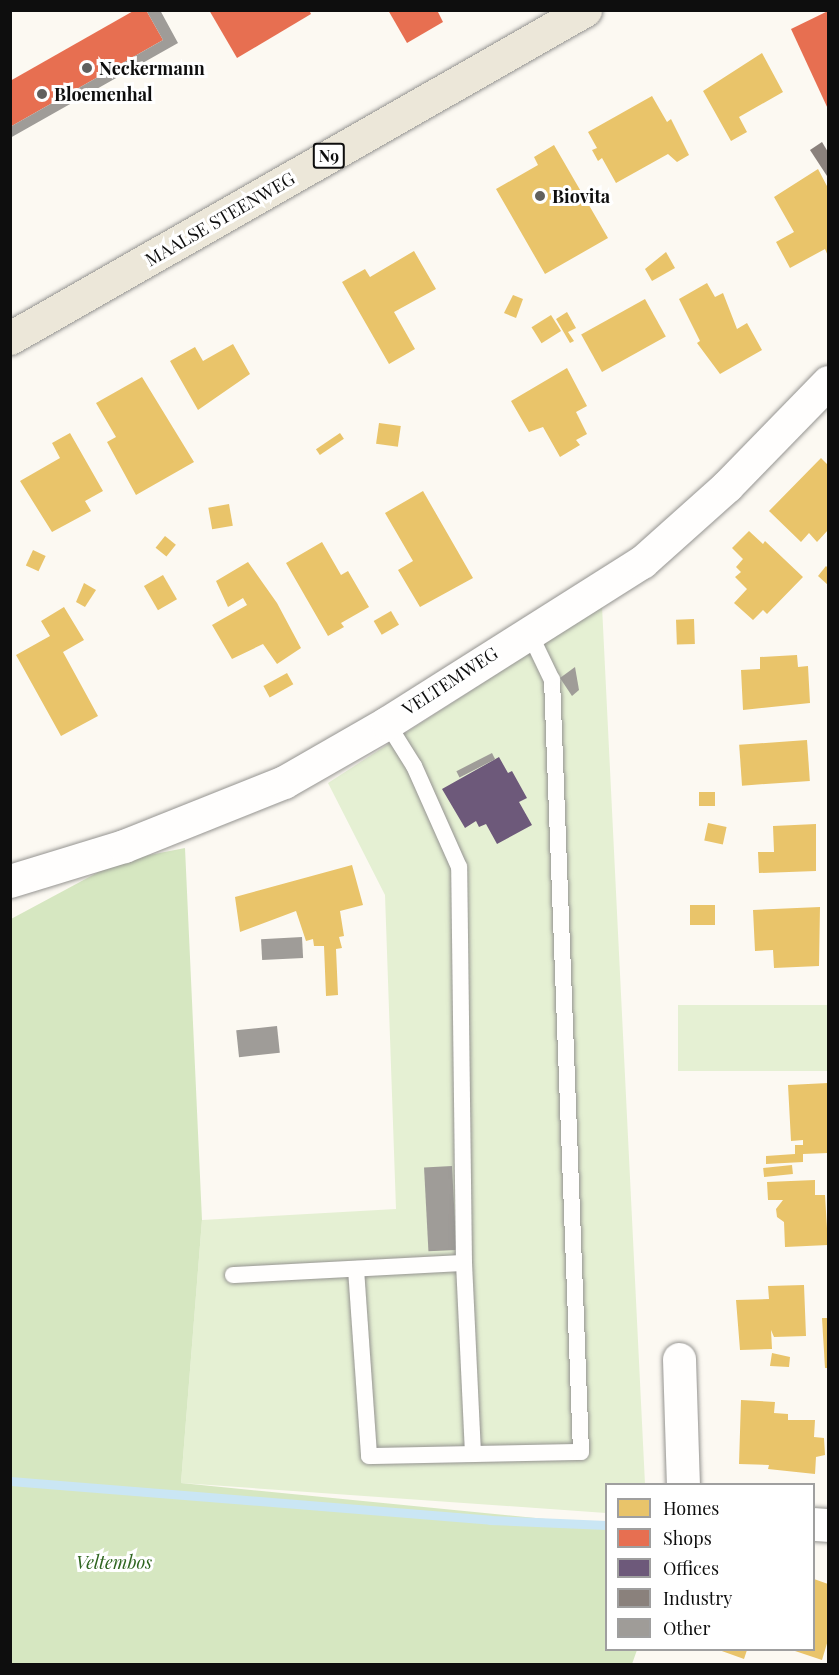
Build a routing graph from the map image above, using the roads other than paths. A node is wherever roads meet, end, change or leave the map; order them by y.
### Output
1 (585, 10) edge
2 (10, 338) edge
3 (828, 382) edge
4 (528, 630) junction
5 (387, 723) junction
6 (10, 881) edge
7 (464, 1263) junction
8 (356, 1269) junction
9 (233, 1275) dead end
10 (679, 1359) dead end
11 (473, 1454) junction
12 (683, 1483) edge

1 - 2 main road, MAALSE STEENWEG / N9
3 - 4 street, VELTEMWEG
4 - 5 street, VELTEMWEG
4 - 11 lane
5 - 6 street, VELTEMWEG
5 - 7 lane
7 - 8 lane
7 - 11 lane
8 - 9 lane
8 - 11 lane
10 - 12 street

